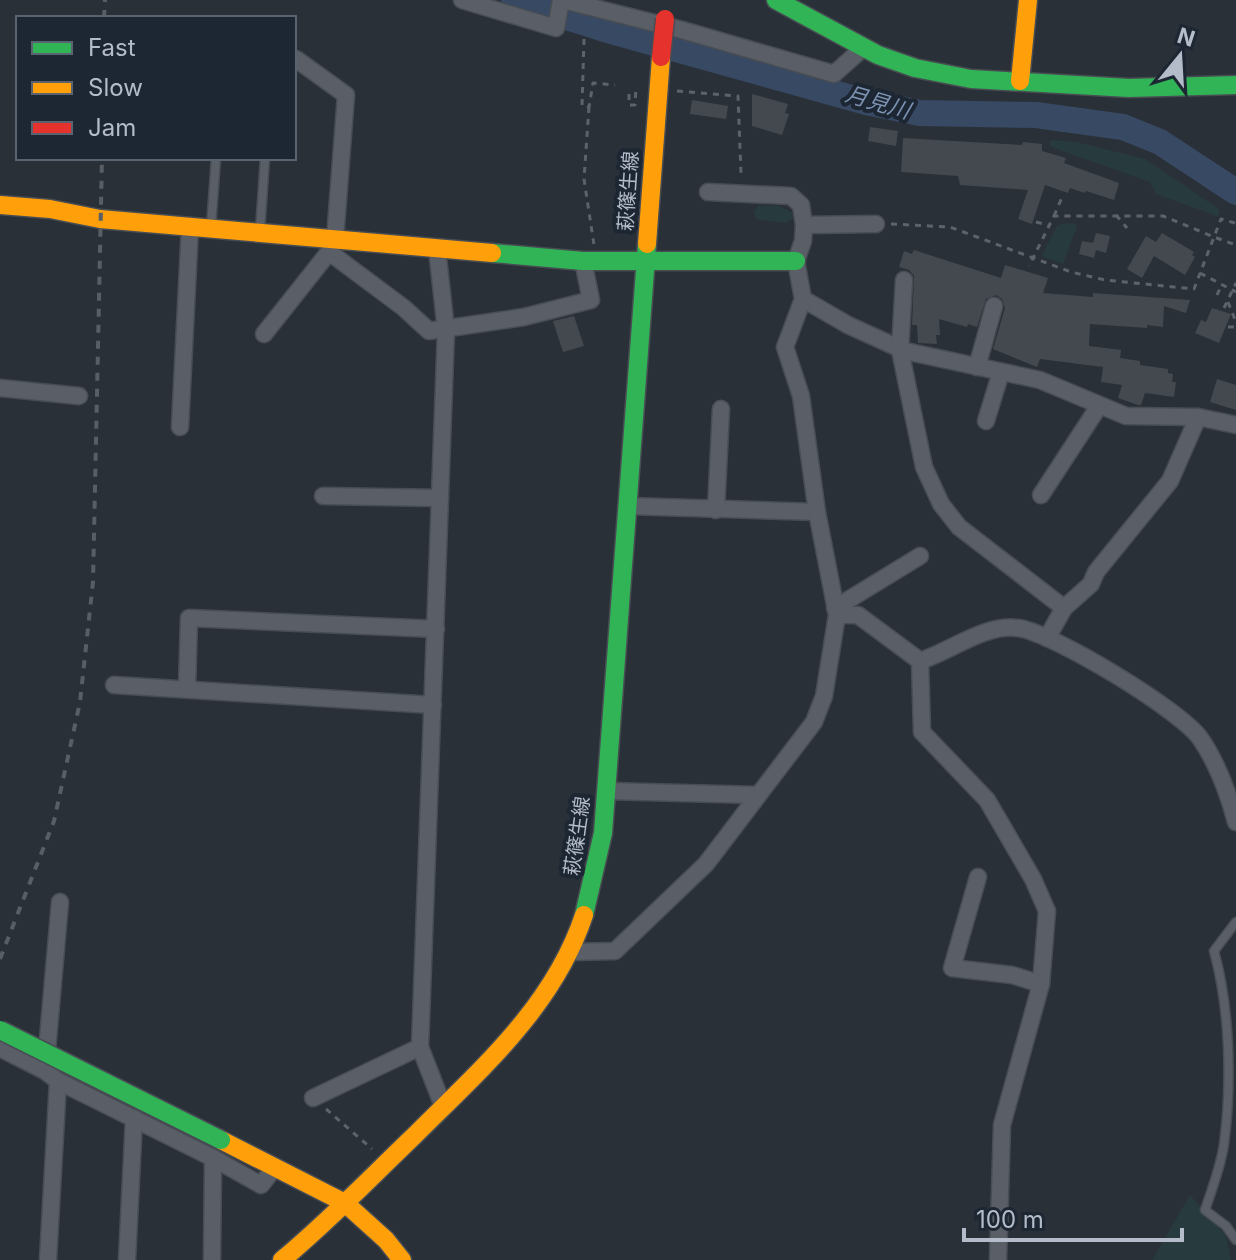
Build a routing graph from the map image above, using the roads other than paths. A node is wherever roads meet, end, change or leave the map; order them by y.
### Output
1 (462, 0) edge
2 (562, 0) edge
3 (666, 0) edge
4 (776, 0) edge
5 (1028, 0) edge
6 (863, 48) junction
7 (296, 59) edge
8 (1020, 81) junction
9 (1236, 85) edge
10 (216, 160) edge
11 (265, 160) edge
12 (708, 192) dead end
13 (0, 205) edge
14 (876, 224) road end
15 (804, 225) junction
16 (190, 226) junction
17 (211, 228) junction
18 (260, 232) junction
19 (332, 245) junction
20 (437, 249) junction
21 (589, 261) junction
22 (796, 261) junction
23 (645, 262) junction
24 (904, 280) dead end
25 (803, 299) junction
26 (994, 306) dead end
27 (446, 330) junction
28 (264, 334) dead end
29 (900, 350) junction
30 (977, 367) junction
31 (1001, 372) junction
32 (0, 388) edge
33 (79, 396) dead end
34 (1099, 406) junction
35 (721, 409) dead end
36 (1198, 417) junction
37 (986, 421) dead end
38 (1236, 425) edge
39 (180, 427) dead end
40 (1041, 495) dead end
41 (323, 496) dead end
42 (440, 498) junction
43 (627, 506) junction
44 (716, 510) junction
45 (817, 512) junction
46 (920, 556) dead end
47 (1064, 608) junction
48 (836, 612) junction
49 (436, 629) junction
50 (1040, 631) junction
51 (920, 661) junction
52 (114, 685) dead end
53 (187, 689) junction
54 (433, 705) junction
55 (606, 791) junction
56 (758, 795) junction
57 (1236, 822) edge
58 (978, 877) dead end
59 (60, 902) dead end
60 (1236, 922) edge
61 (570, 952) junction
62 (1041, 984) junction
63 (0, 1030) edge
64 (420, 1047) junction
65 (0, 1048) edge
66 (52, 1076) junction
67 (313, 1098) road end
68 (443, 1106) junction
69 (134, 1118) junction
70 (213, 1158) junction
71 (275, 1167) junction
72 (345, 1203) junction
73 (1236, 1240) edge
74 (48, 1260) edge
75 (127, 1260) edge
76 (212, 1260) edge
77 (282, 1260) edge
78 (402, 1260) edge
79 (998, 1260) edge

1 - 2 street
2 - 6 street
3 - 23 main road, 萩篠生線, bridge
4 - 6 main road
5 - 8 main road
6 - 8 main road
7 - 19 street
8 - 9 main road
10 - 17 lane
11 - 18 lane
12 - 15 street
13 - 16 main road
14 - 15 street
15 - 22 street
16 - 17 main road
16 - 39 street
17 - 18 main road
18 - 19 main road
19 - 20 main road
19 - 27 street
19 - 28 street
20 - 21 main road
20 - 27 street
21 - 23 main road
21 - 27 street
22 - 23 main road
22 - 25 street
23 - 43 main road, 萩篠生線
24 - 29 street
25 - 29 street
25 - 45 street
26 - 30 street
27 - 42 street
29 - 30 street
29 - 47 street
30 - 31 street
31 - 34 street
31 - 37 street
32 - 33 street
34 - 36 street
34 - 40 street
35 - 44 street
36 - 38 street
36 - 47 street
41 - 42 street
42 - 49 street
43 - 44 street
43 - 55 main road, 萩篠生線
44 - 45 street
45 - 48 street
46 - 48 street
47 - 50 street
48 - 51 street
48 - 56 street
49 - 53 street
49 - 54 street
50 - 51 street
50 - 57 street
51 - 62 street
52 - 53 street
53 - 54 street
54 - 64 street
55 - 56 street
55 - 61 main road, 萩篠生線
56 - 61 street
58 - 62 street
59 - 66 street
60 - 73 lane
61 - 68 main road, 萩篠生線
62 - 79 street
63 - 71 main road, bridge
64 - 67 street
64 - 68 street
65 - 66 street
66 - 69 street
66 - 74 street
68 - 72 main road, 萩篠生線
69 - 70 street
69 - 75 street
70 - 71 street
70 - 76 street
71 - 72 main road
72 - 77 main road, 萩篠生線
72 - 78 main road

